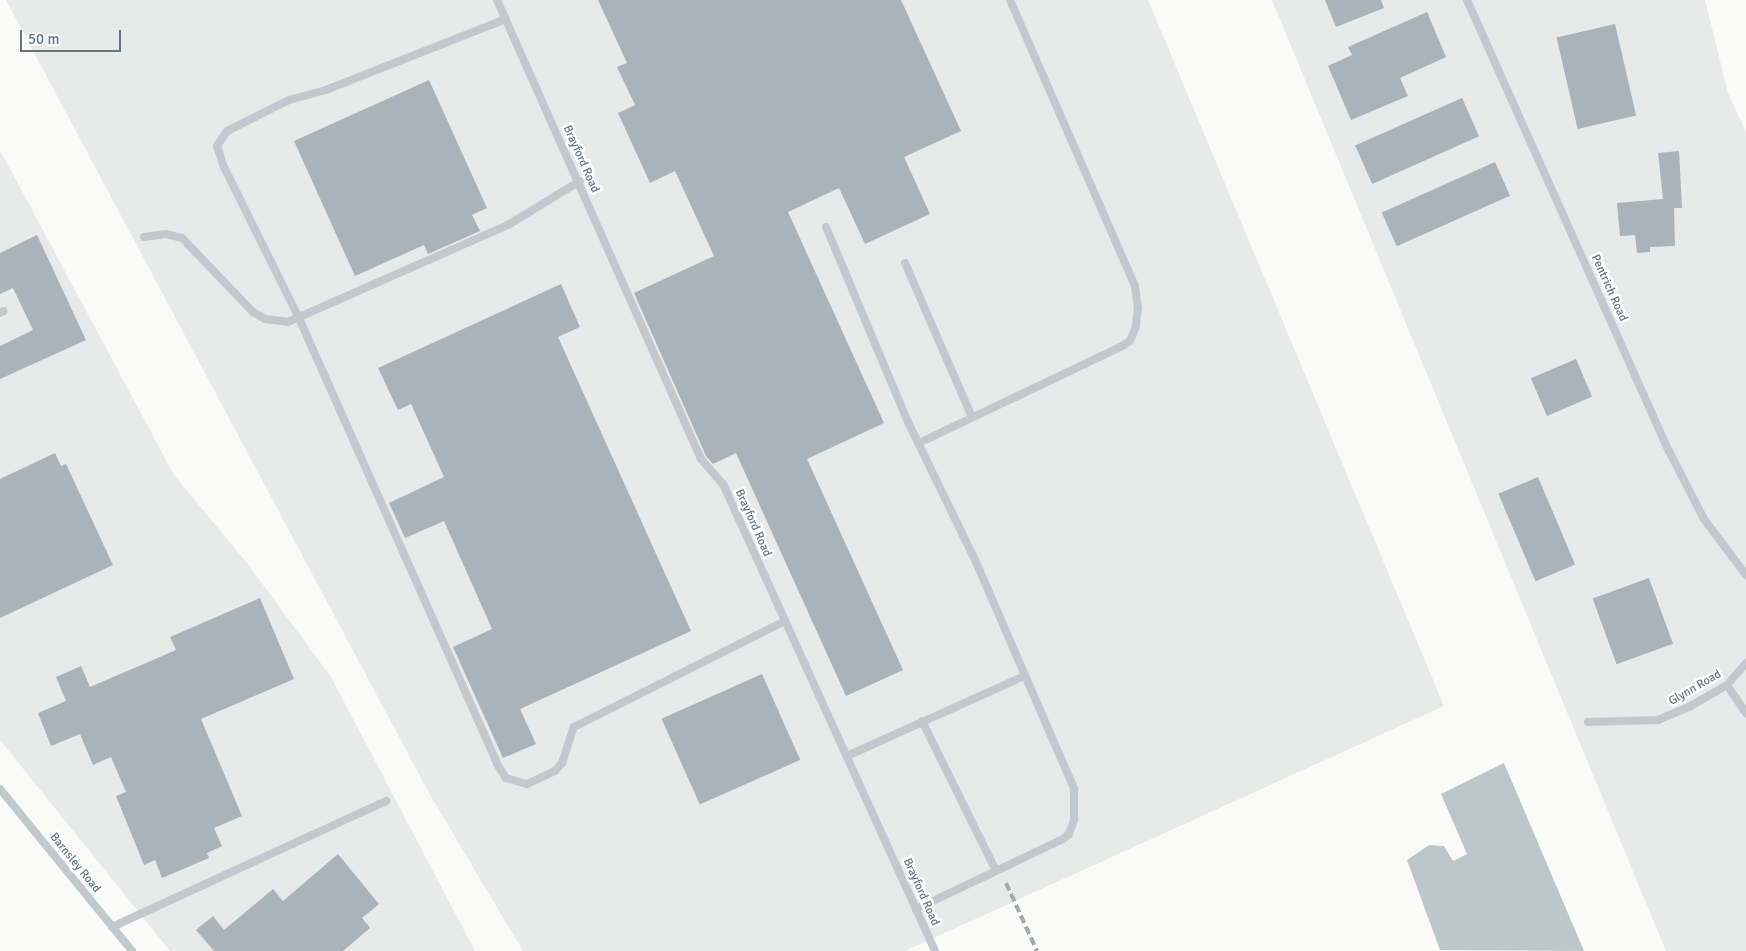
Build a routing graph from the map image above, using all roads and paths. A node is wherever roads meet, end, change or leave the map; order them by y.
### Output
1 (497, 0) edge
2 (1010, 0) edge
3 (1467, 0) edge
4 (506, 19) junction
5 (580, 181) junction
6 (826, 227) dead end
7 (144, 237) dead end
8 (905, 263) dead end
9 (298, 316) junction
10 (972, 417) junction
11 (918, 444) junction
12 (1746, 575) edge
13 (785, 621) junction
14 (1746, 663) edge
15 (1024, 676) junction
16 (1727, 684) junction
17 (1746, 713) edge
18 (922, 721) junction
19 (1588, 722) dead end
20 (847, 756) junction
21 (0, 789) edge
22 (386, 801) dead end
23 (996, 871) junction
24 (916, 909) junction
25 (112, 927) junction
26 (132, 951) edge
27 (935, 951) edge

1 - 4 lane, Brayford Road
2 - 10 lane
3 - 12 lane, Pentrich Road
4 - 5 lane, Brayford Road
4 - 9 lane
5 - 9 lane
5 - 13 lane, Brayford Road
6 - 11 lane
7 - 9 lane
8 - 10 lane
9 - 13 lane
10 - 11 lane
11 - 15 lane
13 - 20 lane, Brayford Road
14 - 16 lane, Glynn Road
15 - 18 lane
15 - 23 lane
16 - 17 lane
16 - 19 lane, Glynn Road
18 - 20 lane
18 - 23 lane
20 - 24 lane, Brayford Road
21 - 25 lane, Barnsley Road
22 - 25 lane
23 - 24 lane
24 - 27 lane, Brayford Road
25 - 26 lane, Barnsley Road

